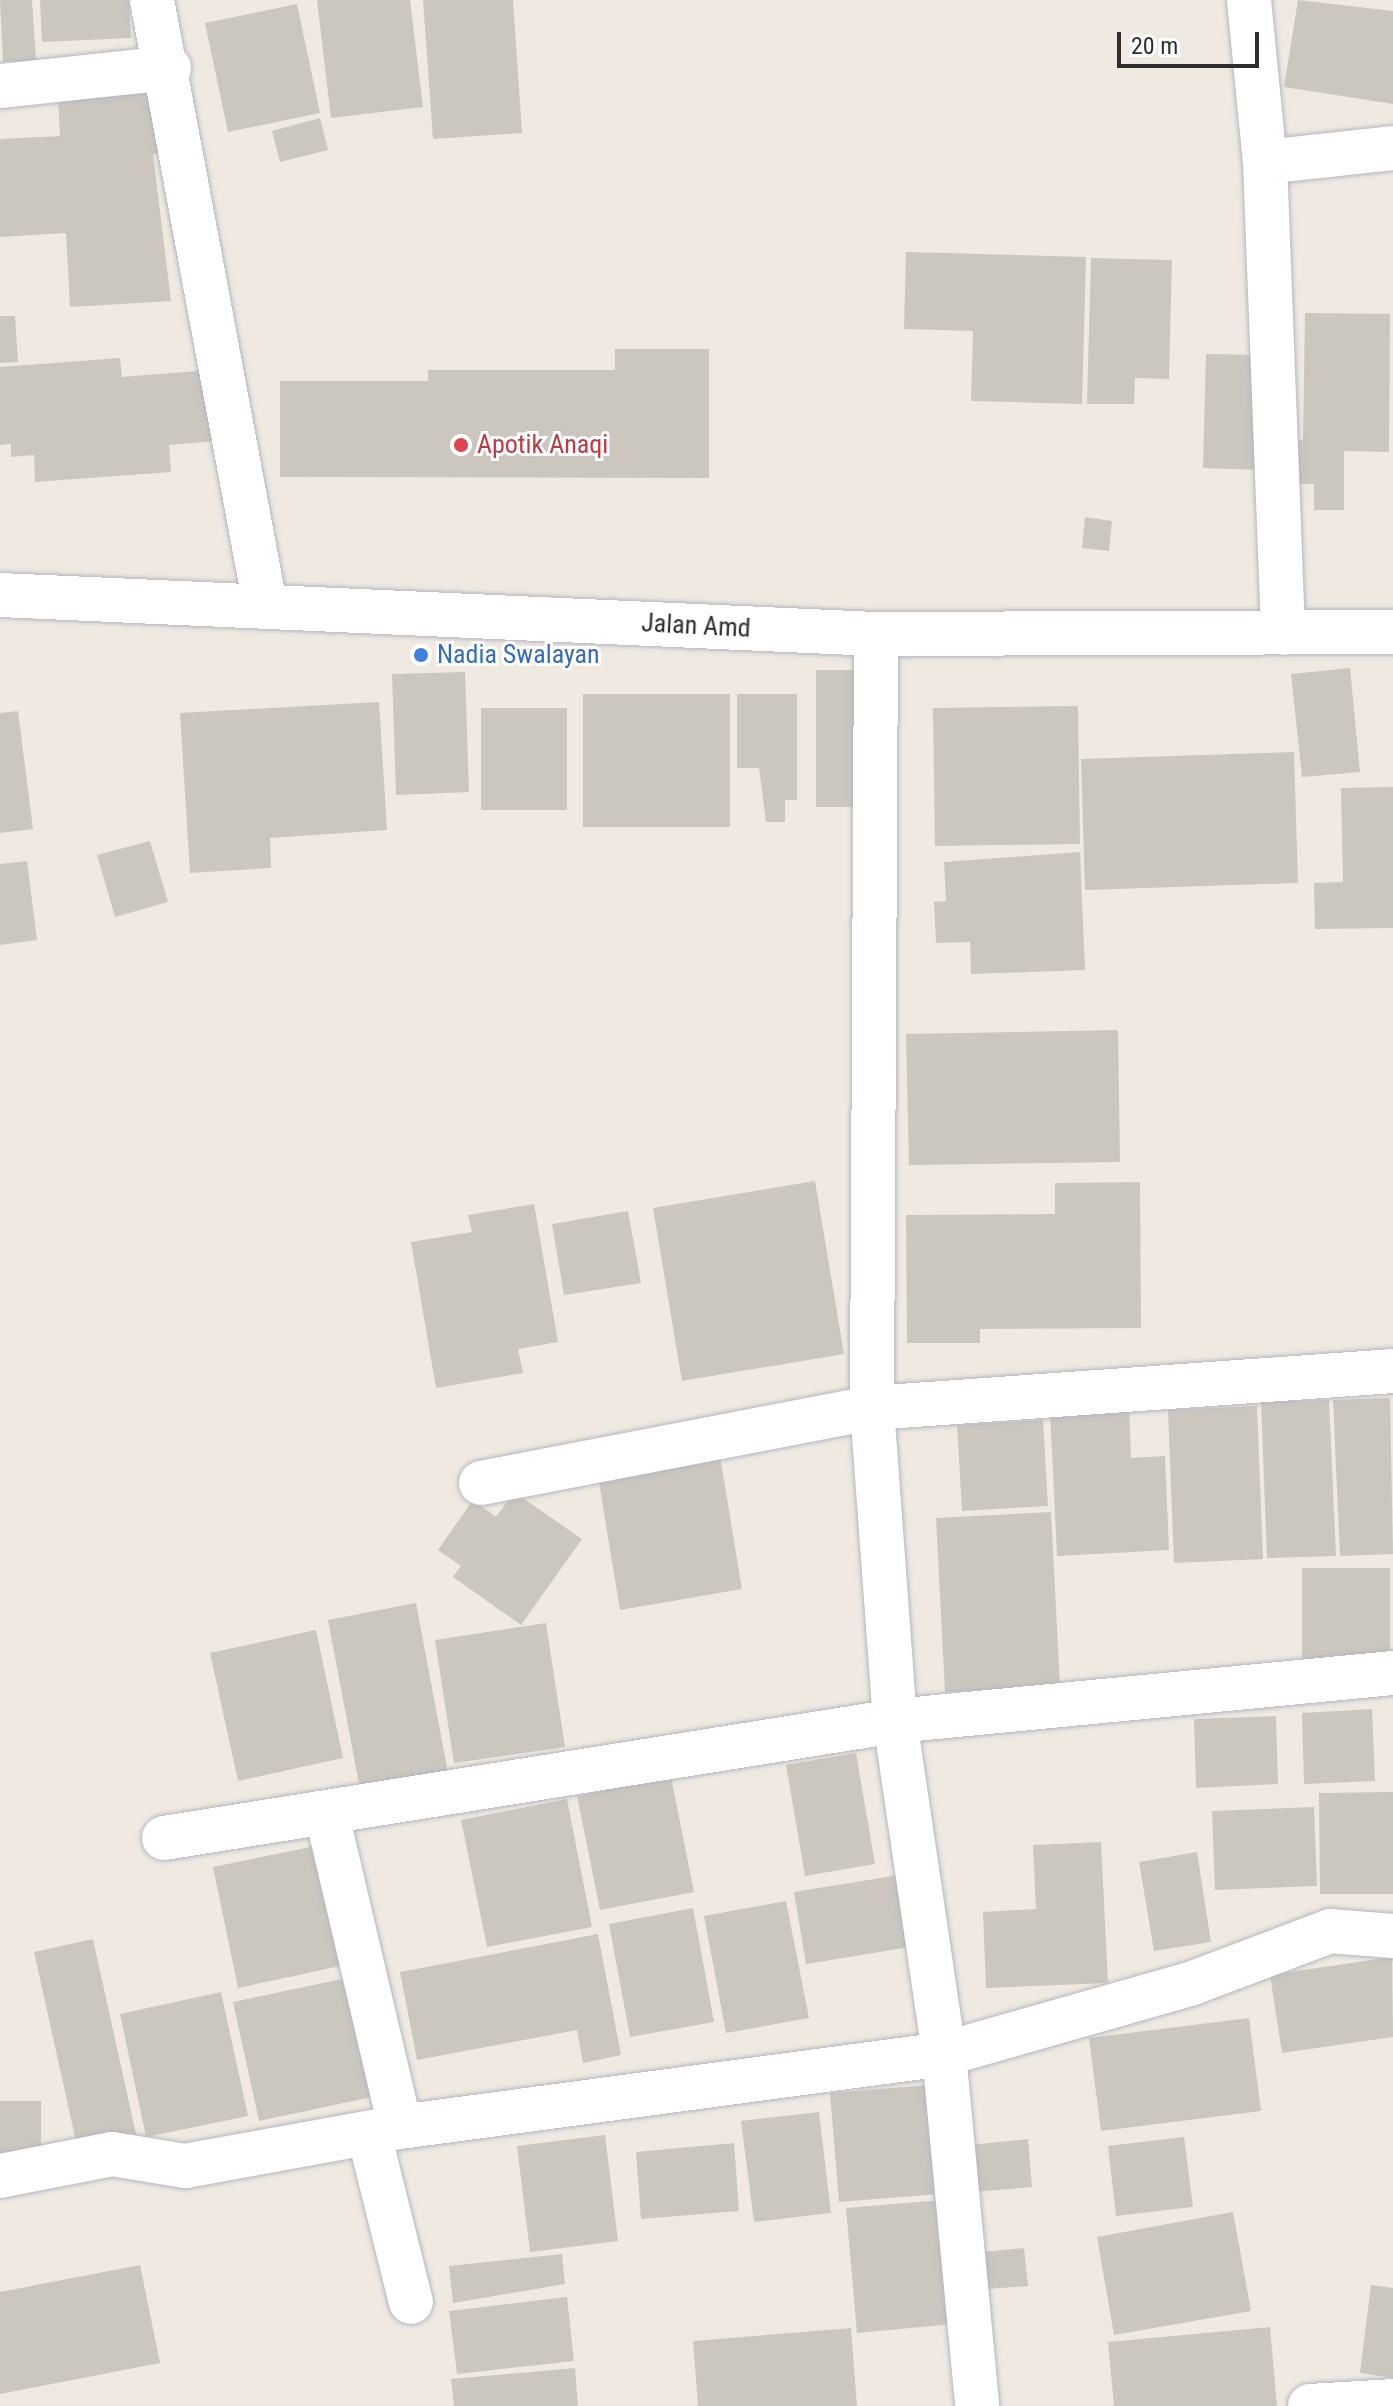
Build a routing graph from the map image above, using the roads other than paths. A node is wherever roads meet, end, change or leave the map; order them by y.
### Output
1 (1249, 0) edge
2 (158, 1) edge
3 (169, 68) junction
4 (0, 86) edge
5 (1393, 148) edge
6 (1265, 162) junction
7 (0, 595) edge
8 (265, 605) junction
9 (1393, 632) edge
10 (1283, 633) junction
11 (876, 634) junction
12 (1393, 1371) edge
13 (872, 1408) junction
14 (481, 1483) dead end
15 (1393, 1673) edge
16 (895, 1721) junction
17 (327, 1815) junction
18 (164, 1838) dead end
19 (1393, 1936) edge
20 (944, 2054) junction
21 (384, 2130) junction
22 (0, 2176) edge
23 (411, 2302) dead end
24 (1393, 2401) edge
25 (977, 2406) edge
26 (1310, 2406) edge

1 - 6 street
2 - 3 street
3 - 4 street
3 - 8 street
5 - 6 street
6 - 10 street
7 - 8 street, Jalan Amd
8 - 11 street, Jalan Amd
9 - 10 street, Jalan Amd
10 - 11 street, Jalan Amd
11 - 13 street
12 - 13 street
13 - 14 street
13 - 16 street
15 - 16 street
16 - 17 street
16 - 20 street
17 - 18 street
17 - 21 street
19 - 20 street
20 - 21 street
20 - 25 street
21 - 22 street
21 - 23 street
24 - 26 street

